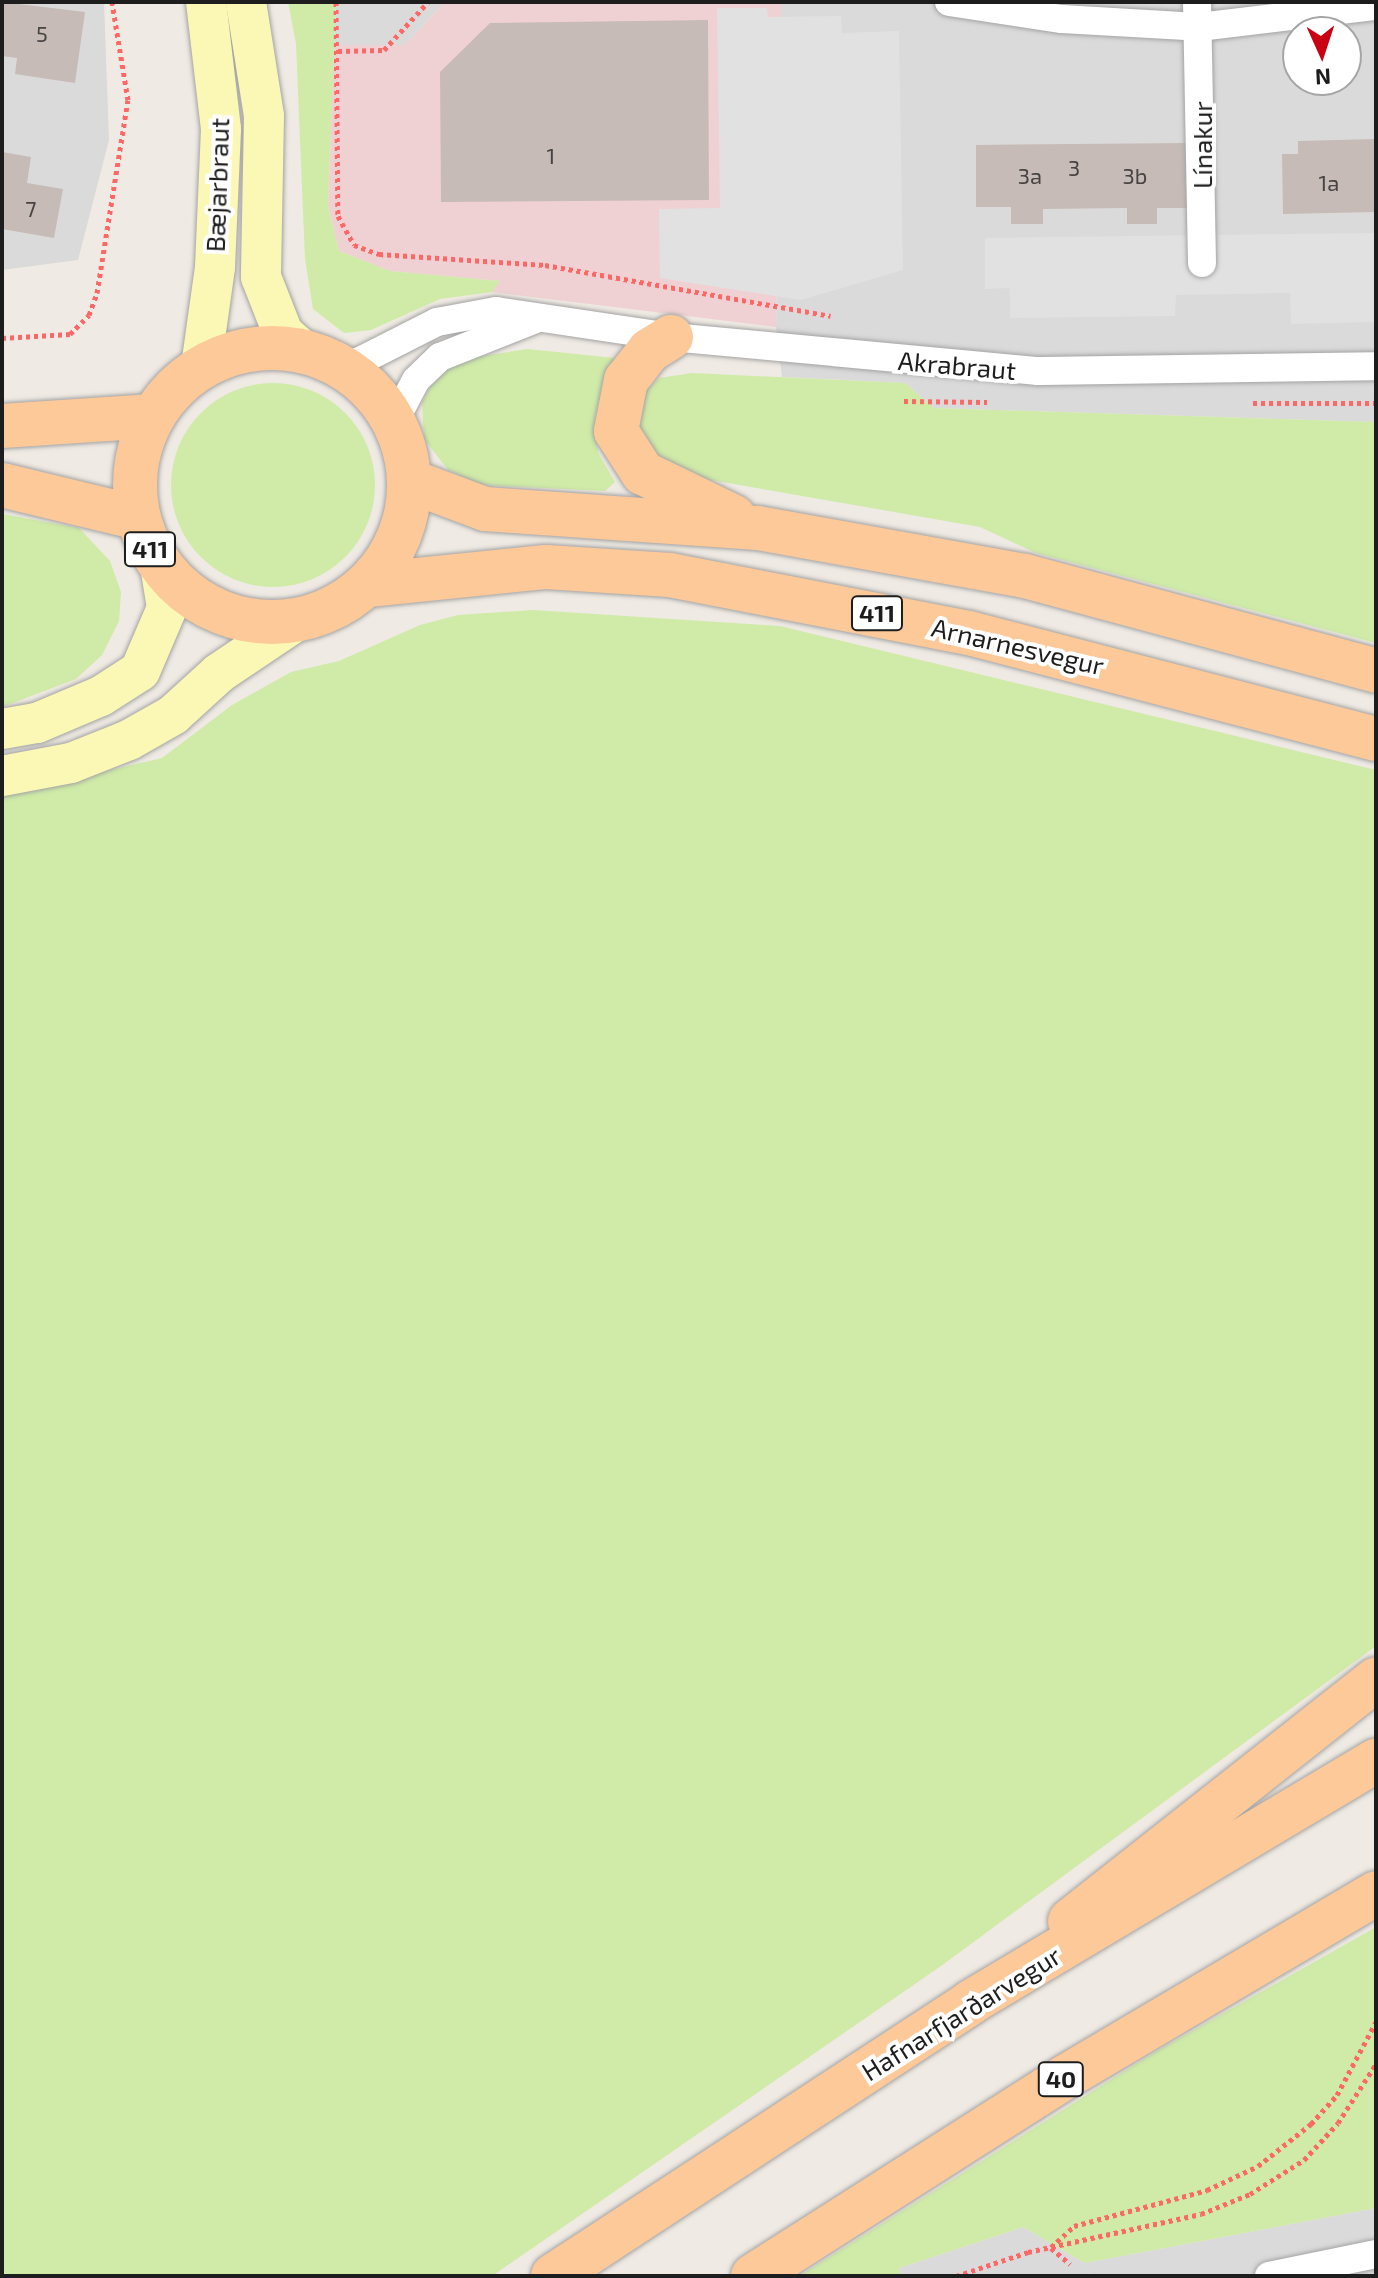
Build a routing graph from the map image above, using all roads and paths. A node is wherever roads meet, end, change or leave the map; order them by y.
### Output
1 (112, 2) edge
2 (206, 2) edge
3 (246, 2) edge
4 (336, 2) edge
5 (428, 2) edge
6 (949, 2) edge
7 (1376, 6) edge
8 (1198, 15) edge
9 (338, 51) junction
10 (1202, 263) dead end
11 (541, 317) junction
12 (839, 318) dead end
13 (671, 337) junction
14 (2, 338) edge
15 (321, 358) junction
16 (1376, 366) edge
17 (201, 367) junction
18 (153, 416) junction
19 (394, 422) junction
20 (2, 426) edge
21 (410, 481) junction
22 (2, 485) edge
23 (138, 518) junction
24 (758, 528) junction
25 (160, 565) junction
26 (368, 585) junction
27 (298, 620) junction
28 (1376, 671) edge
29 (2, 729) edge
30 (1376, 739) edge
31 (2, 776) edge
32 (1376, 1679) edge
33 (1376, 1761) edge
34 (1376, 1893) edge
35 (971, 2002) junction
36 (1376, 2022) edge
37 (1376, 2064) edge
38 (1051, 2247) junction
39 (1376, 2254) edge
40 (1070, 2264) dead end
41 (553, 2276) edge
42 (753, 2276) edge
43 (956, 2276) edge
44 (1269, 2276) edge

1 - 14 path
2 - 17 street, Bæjarbraut
3 - 15 street, Bæjarbraut
4 - 9 path
5 - 9 path
6 - 8 street
7 - 8 street
8 - 10 street, Línakur
9 - 12 path
11 - 13 street, Akrabraut
11 - 15 street, Akrabraut
11 - 19 street
13 - 16 street, Akrabraut
13 - 24 main road
15 - 17 main road, Arnarnesvegur / 411
15 - 19 main road, Arnarnesvegur / 411
17 - 18 main road, Arnarnesvegur / 411
18 - 20 main road
18 - 23 main road, Arnarnesvegur / 411
19 - 21 main road, Arnarnesvegur / 411
21 - 24 main road, 411
21 - 26 main road, Arnarnesvegur / 411
22 - 23 main road, 411
23 - 25 main road, Arnarnesvegur / 411
24 - 28 main road, 411
25 - 27 main road, Arnarnesvegur / 411
25 - 29 street
26 - 27 main road, Arnarnesvegur / 411
26 - 30 main road, Arnarnesvegur / 411
27 - 31 street
32 - 35 main road
33 - 35 main road, Hafnarfjarðarvegur
34 - 42 main road, 40
35 - 41 main road, Hafnarfjarðarvegur
36 - 38 path
37 - 38 path
38 - 40 path
38 - 43 path
39 - 44 street

